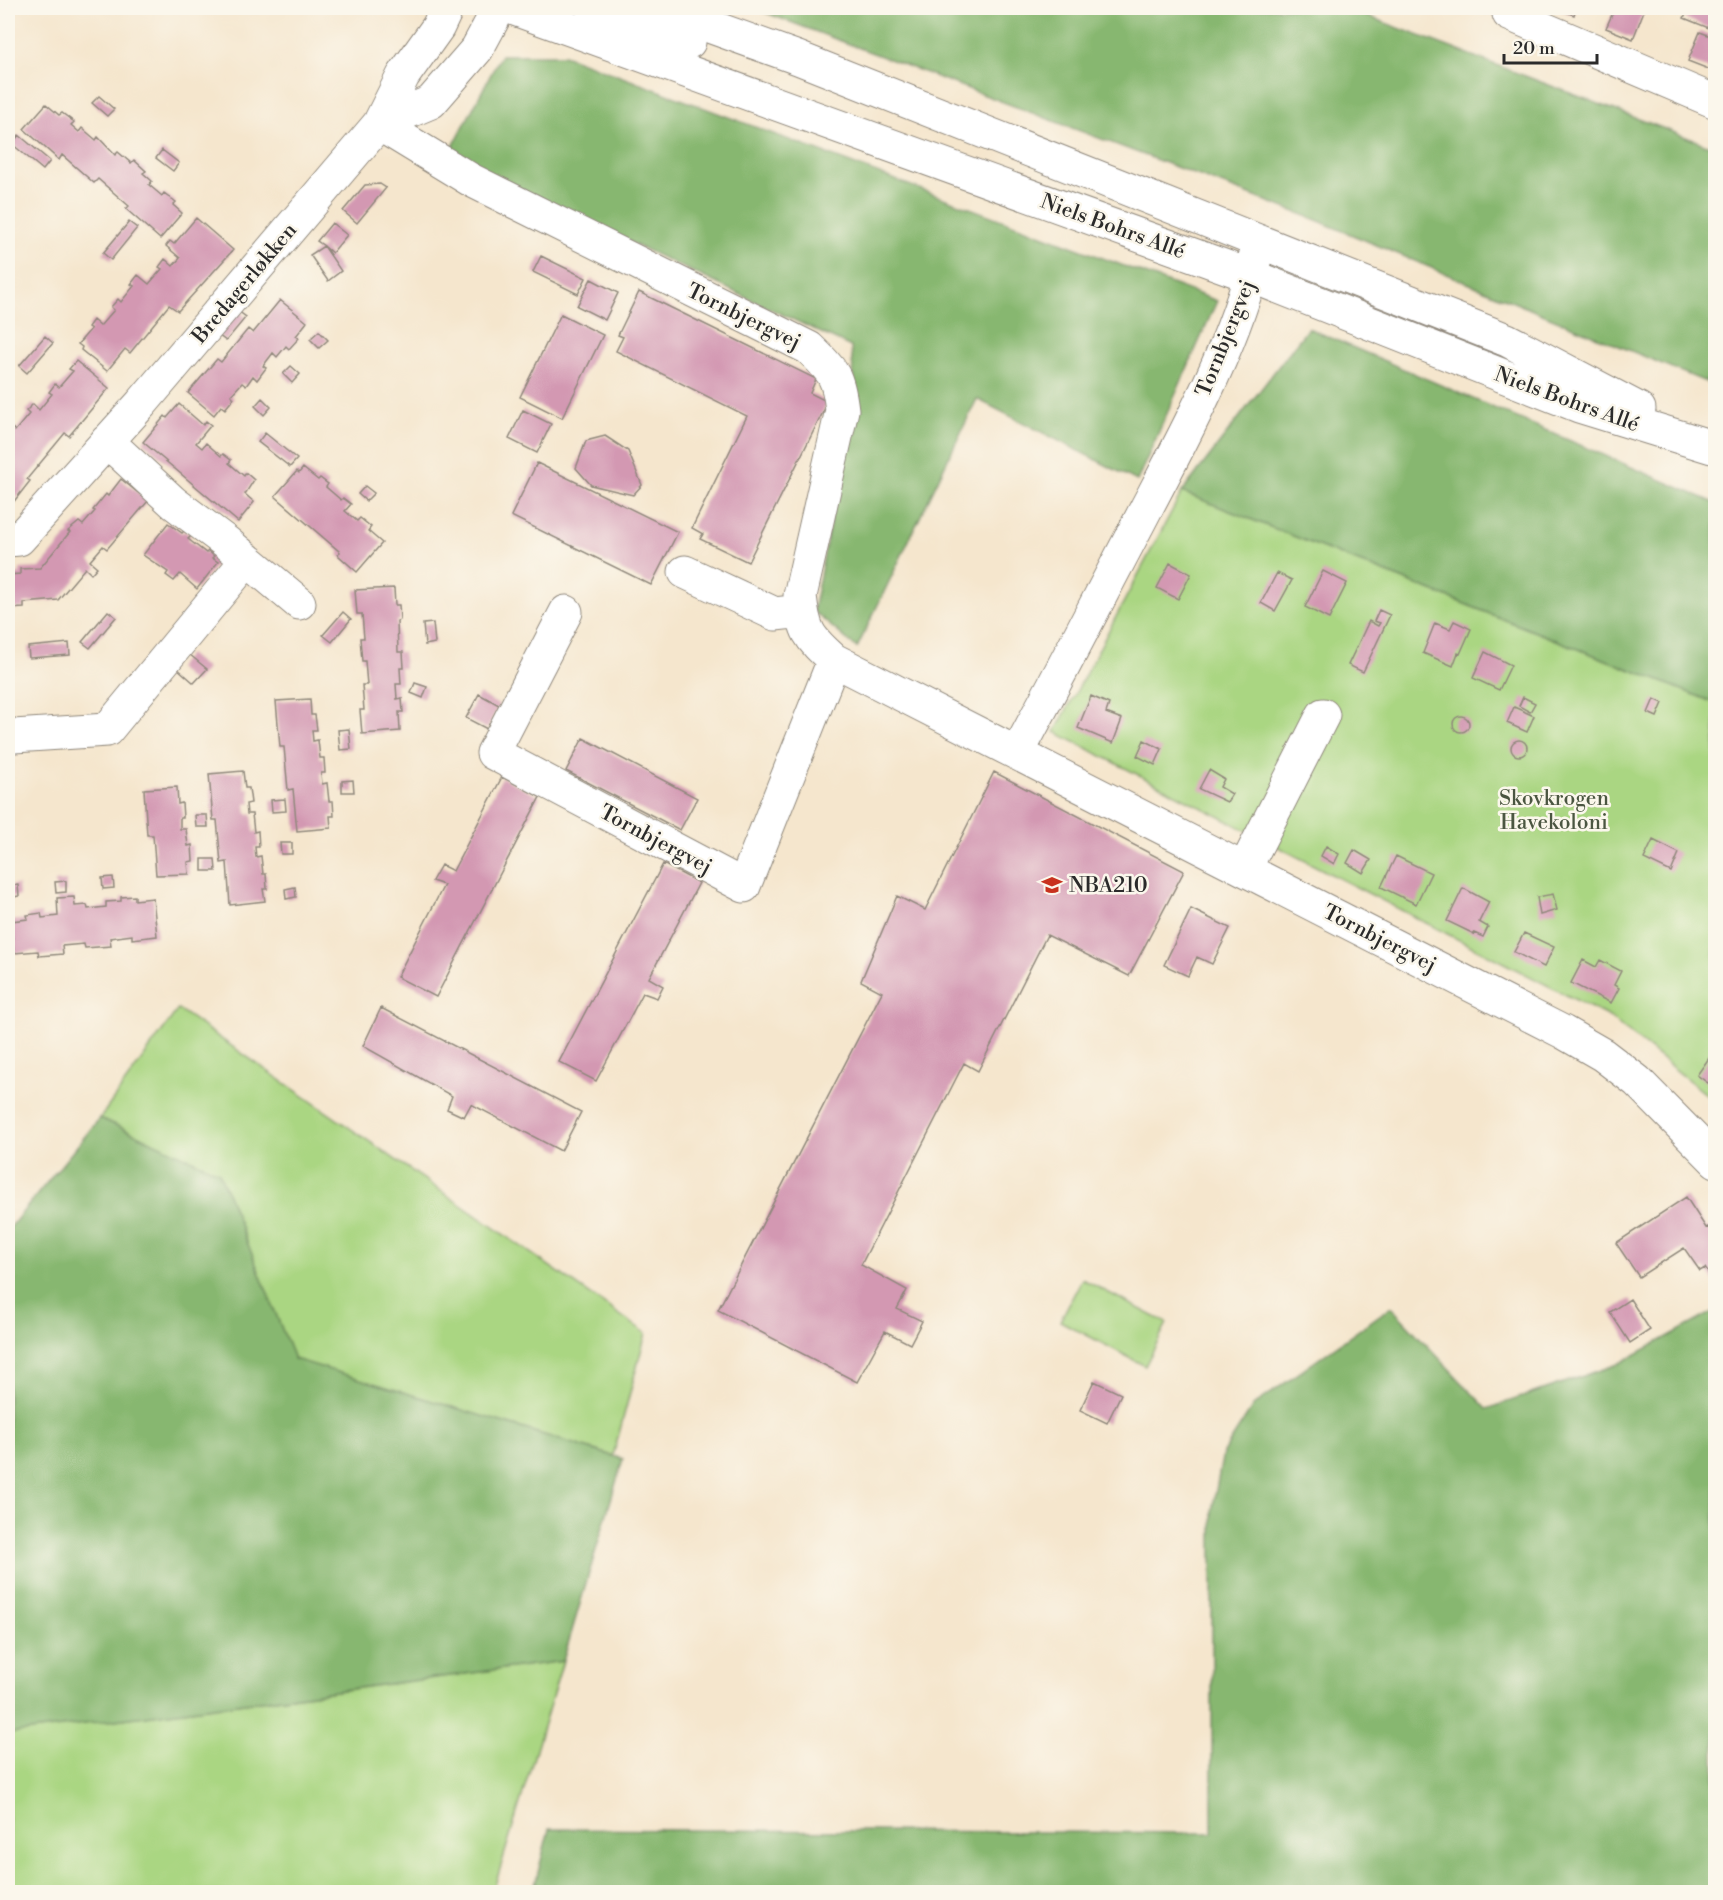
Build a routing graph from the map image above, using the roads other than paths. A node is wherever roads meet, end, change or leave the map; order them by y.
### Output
1 (447, 8) edge
2 (499, 8) edge
3 (512, 8) edge
4 (592, 8) edge
5 (659, 8) edge
6 (1509, 14) dead end
7 (798, 58) junction
8 (1716, 102) edge
9 (379, 124) junction
10 (1259, 240) junction
11 (1251, 276) junction
12 (107, 441) junction
13 (1714, 448) edge
14 (8, 540) edge
15 (247, 560) junction
16 (685, 572) dead end
17 (299, 603) dead end
18 (802, 611) junction
19 (566, 612) dead end
20 (834, 660) junction
21 (1323, 715) dead end
22 (14, 736) dead end
23 (1018, 752) junction
24 (1245, 868) junction
25 (1716, 1161) edge

1 - 9 street, Bredagerløkken
2 - 9 street, Bredagerløkken
3 - 11 street, Niels Bohrs Allé
4 - 7 street
5 - 7 street, Niels Bohrs Allé
6 - 8 street
7 - 10 street, Niels Bohrs Allé
9 - 12 street, Bredagerløkken
9 - 18 street, Tornbjergvej
10 - 11 street, Tornbjergvej
10 - 13 street, Niels Bohrs Allé
11 - 13 street, Niels Bohrs Allé
11 - 23 street, Tornbjergvej
12 - 14 street, Bredagerløkken
12 - 15 street
15 - 17 street
15 - 22 street
16 - 18 street
18 - 20 street, Tornbjergvej
19 - 20 street, Tornbjergvej
20 - 23 street, Tornbjergvej
21 - 24 street
23 - 24 street, Tornbjergvej
24 - 25 street, Tornbjergvej

